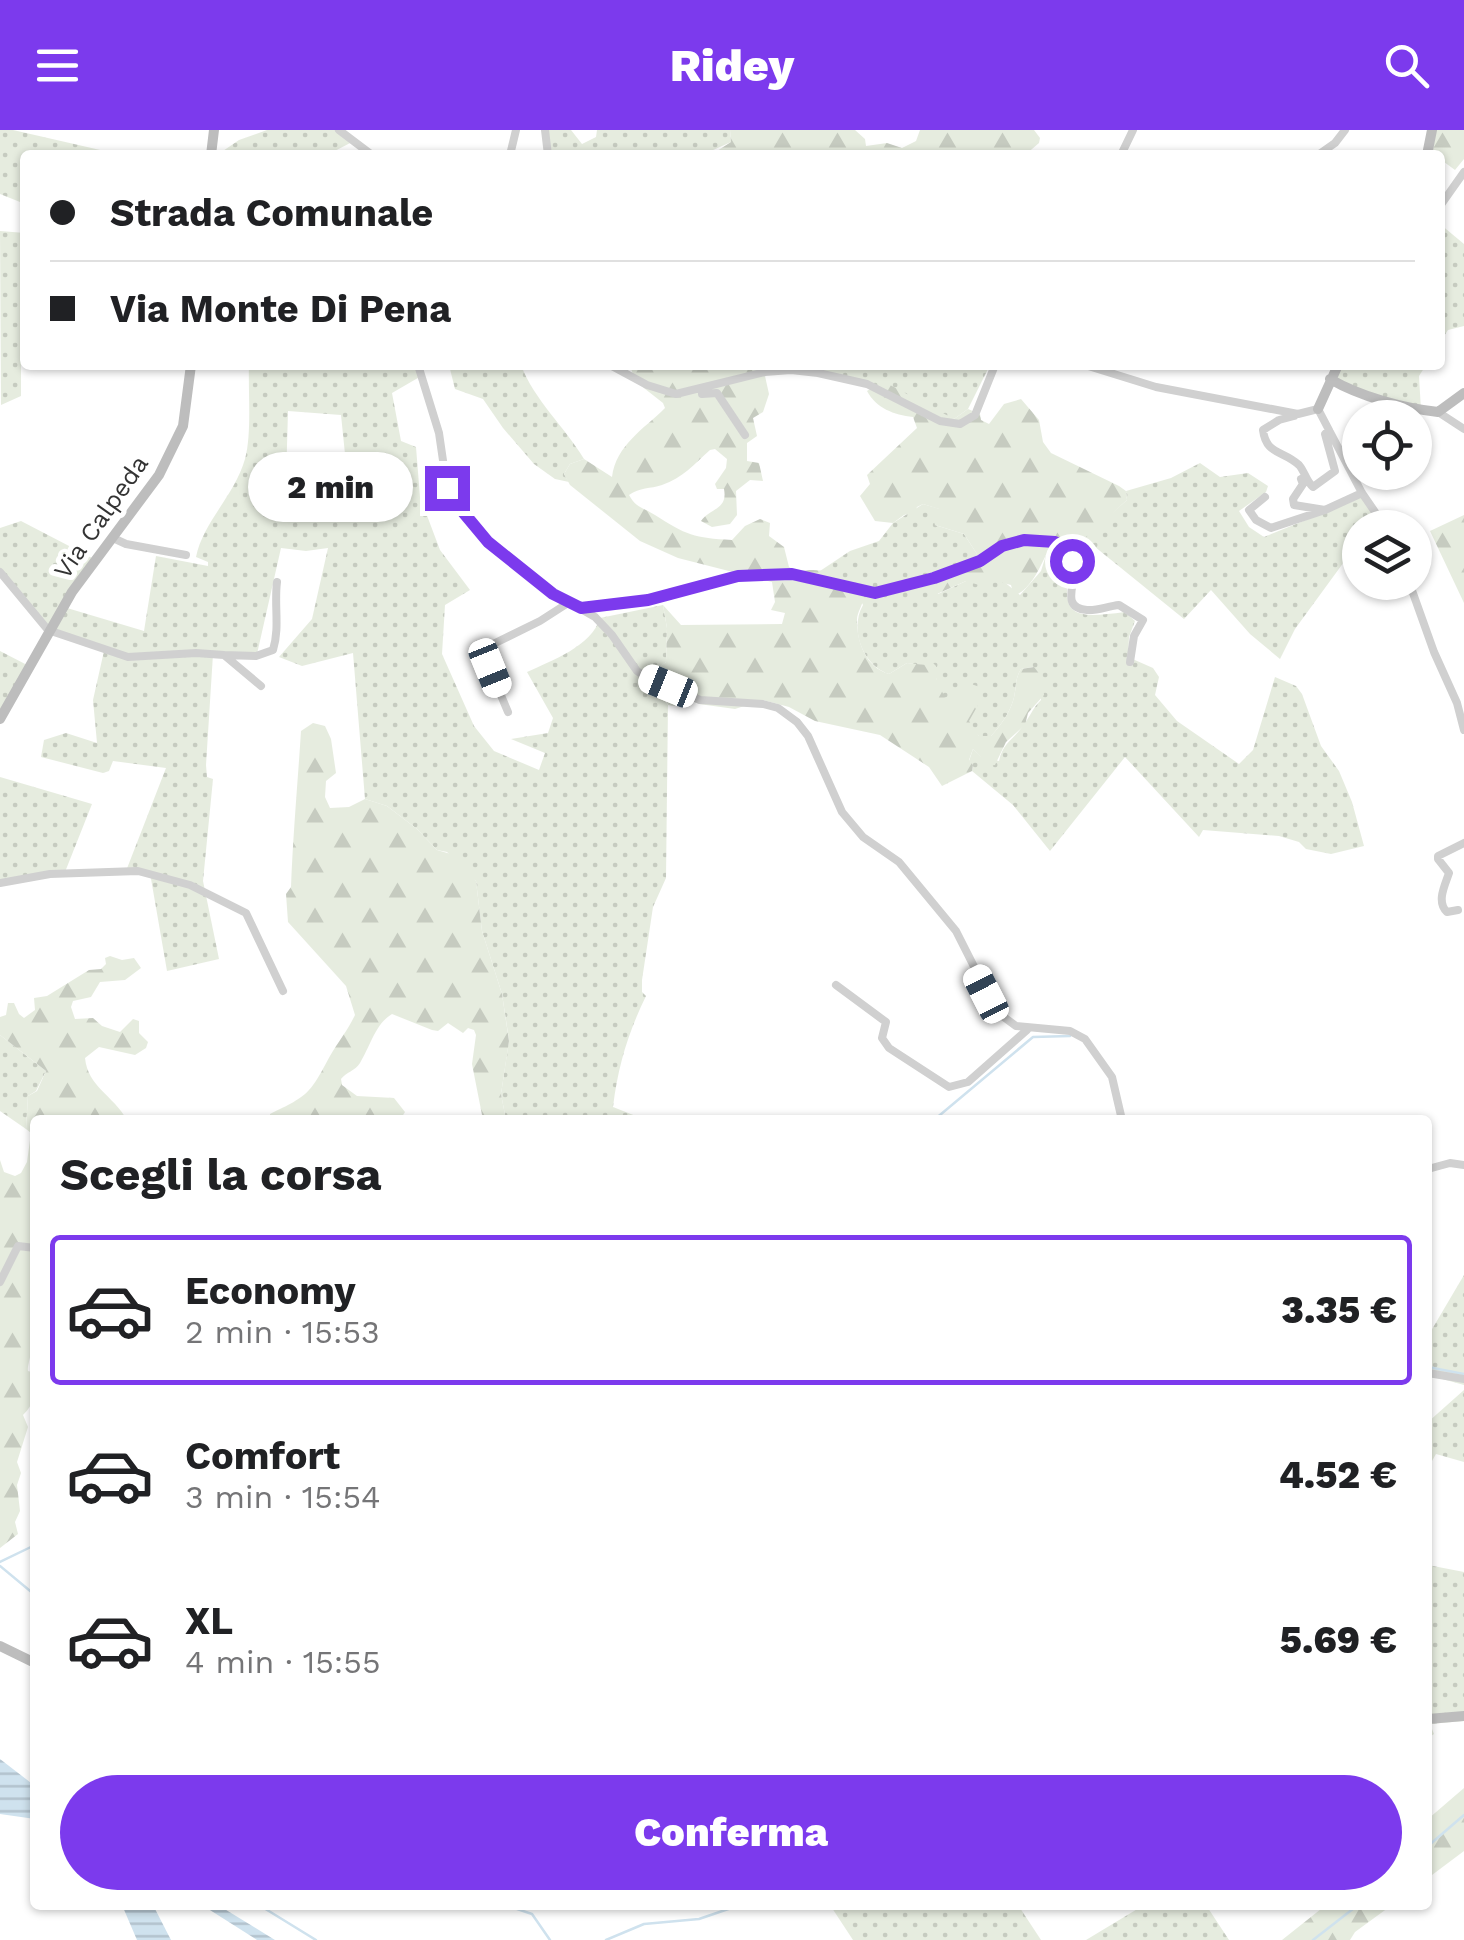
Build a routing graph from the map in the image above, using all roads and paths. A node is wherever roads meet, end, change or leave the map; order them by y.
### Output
1 (339, 130) edge
2 (1344, 130) edge
3 (365, 150) edge
4 (1325, 150) edge
5 (1464, 172) edge
6 (1445, 199) edge
7 (190, 370) edge
8 (420, 370) edge
9 (620, 370) edge
10 (993, 370) edge
11 (1099, 370) edge
12 (1335, 370) edge
13 (1330, 380) junction
14 (1464, 393) edge
15 (686, 394) junction
16 (1318, 410) junction
17 (1438, 412) junction
18 (1298, 414) junction
19 (1464, 429) edge
20 (1329, 430) junction
21 (745, 435) dead end
22 (1298, 465) junction
23 (1362, 493) junction
24 (1265, 496) dead end
25 (1325, 510) junction
26 (1374, 510) edge
27 (112, 538) junction
28 (186, 556) dead end
29 (0, 572) edge
30 (277, 582) dead end
31 (1415, 600) edge
32 (568, 602) junction
33 (581, 608) junction
34 (48, 630) junction
35 (224, 655) junction
36 (1130, 662) dead end
37 (260, 686) dead end
38 (508, 712) dead end
39 (0, 719) edge
40 (1464, 730) edge
41 (1464, 843) edge
42 (0, 883) edge
43 (1458, 910) dead end
44 (836, 985) dead end
45 (283, 991) dead end
46 (1027, 1030) junction
47 (1121, 1115) edge
48 (1464, 1165) edge
49 (1432, 1168) edge
50 (30, 1247) edge
51 (0, 1282) edge
52 (1432, 1374) edge
53 (1464, 1380) edge
54 (0, 1646) edge
55 (30, 1661) edge
56 (1464, 1716) edge
57 (1432, 1719) edge

1 - 3 street
2 - 4 street
5 - 6 street
7 - 27 street, Via Calpeda
8 - 32 street
9 - 15 street
10 - 15 street
11 - 18 street
12 - 13 street
13 - 16 street
13 - 17 street
14 - 17 street
15 - 21 street
16 - 18 street
16 - 20 street
17 - 19 street
18 - 22 street
20 - 22 street
20 - 23 street
22 - 25 street
23 - 25 street
23 - 26 street
24 - 25 street
27 - 28 street
27 - 34 street, Via Calpeda
29 - 34 street, Via Calpeda
30 - 35 street
31 - 40 street
32 - 33 street
32 - 38 street
33 - 36 street
33 - 46 street
34 - 35 street
34 - 39 street, Via Calpeda
35 - 37 street
41 - 43 street
42 - 45 street
44 - 46 street
46 - 47 street
48 - 49 street
50 - 51 street
52 - 53 street
54 - 55 street
56 - 57 street

